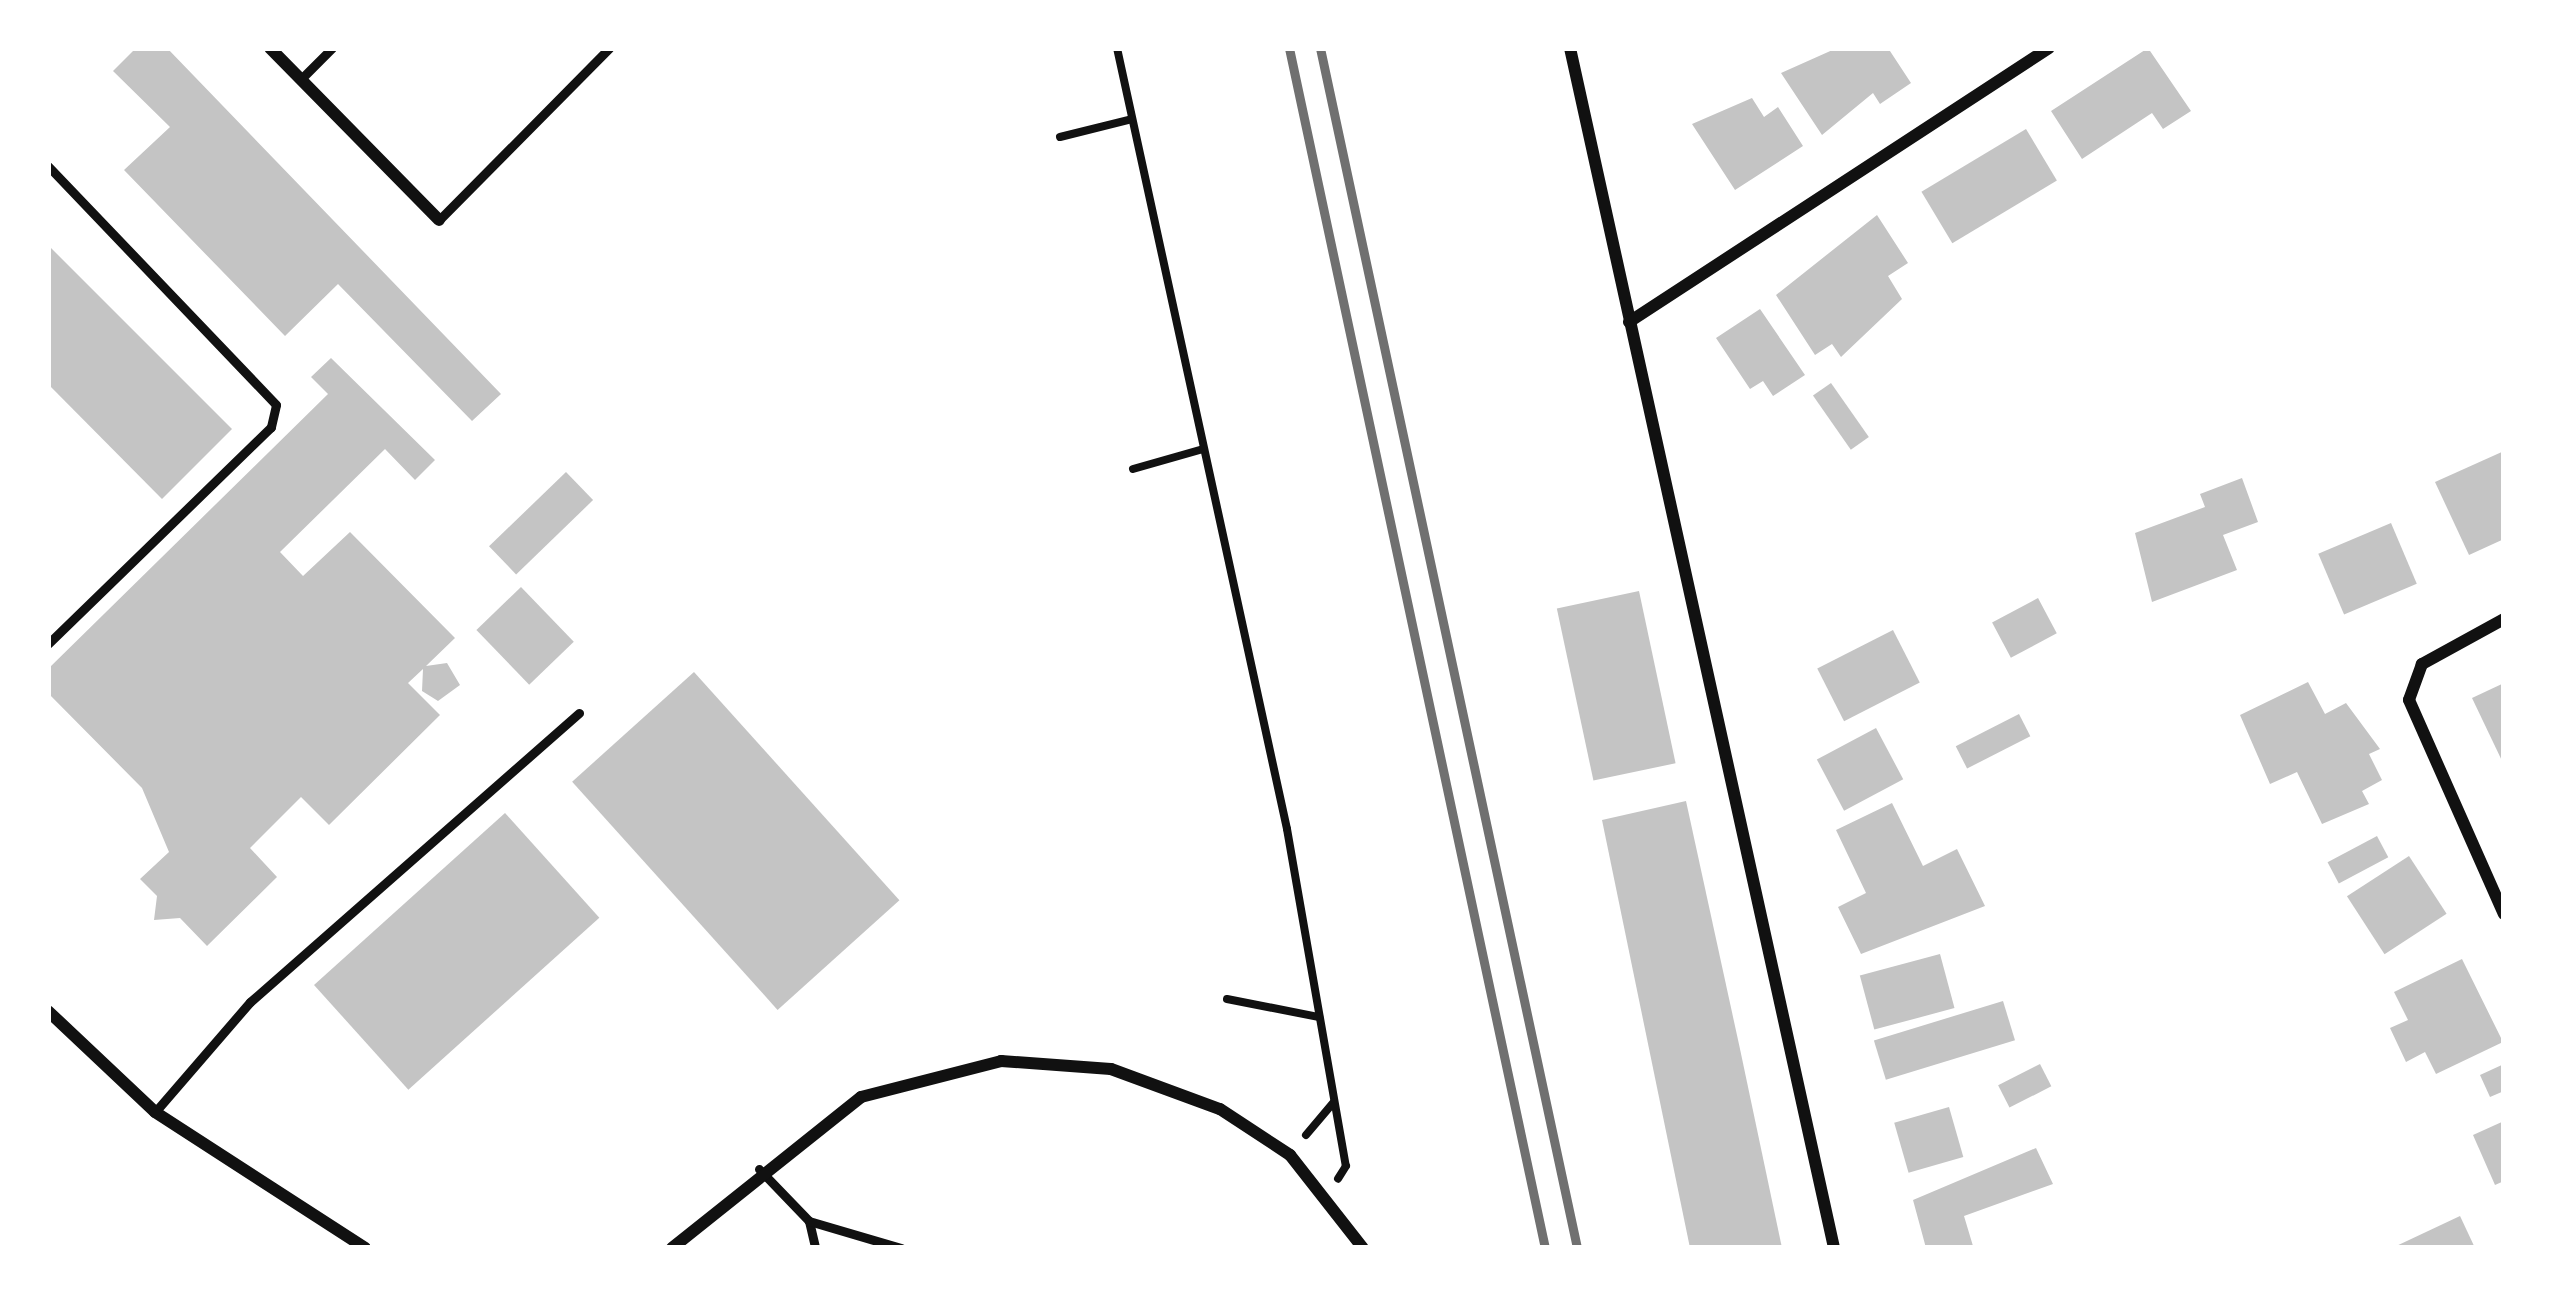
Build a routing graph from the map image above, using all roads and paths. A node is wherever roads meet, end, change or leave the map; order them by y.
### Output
1 (270, 48) edge
2 (332, 48) edge
3 (609, 48) edge
4 (1117, 48) edge
5 (1570, 48) edge
6 (2049, 48) edge
7 (302, 80) junction
8 (1132, 119) junction
9 (1060, 137) dead end
10 (48, 166) edge
11 (439, 220) joint
12 (1629, 322) junction
13 (1203, 449) junction
14 (1133, 469) dead end
15 (2504, 619) edge
16 (48, 644) edge
17 (579, 713) dead end
18 (2504, 914) edge
19 (1227, 999) dead end
20 (48, 1011) edge
21 (1319, 1017) junction
22 (1334, 1102) junction
23 (155, 1112) junction
24 (1290, 1155) junction
25 (759, 1169) junction
26 (1329, 1195) junction
27 (809, 1221) junction
28 (365, 1248) edge
29 (673, 1248) edge
30 (814, 1248) edge
31 (901, 1248) edge
32 (1363, 1248) edge
33 (1834, 1248) edge

1 - 7 street
2 - 7 lane
3 - 11 lane
4 - 8 path
5 - 12 street
6 - 12 street
7 - 11 street
8 - 9 path
8 - 13 path
10 - 16 lane
12 - 33 street
13 - 14 path
13 - 21 path
15 - 18 street
17 - 23 lane
19 - 21 path
20 - 23 street
21 - 22 path
22 - 24 path
22 - 26 path
23 - 28 street
24 - 25 street
24 - 26 street
25 - 27 lane
25 - 29 street
26 - 32 street
27 - 30 lane
27 - 31 lane

